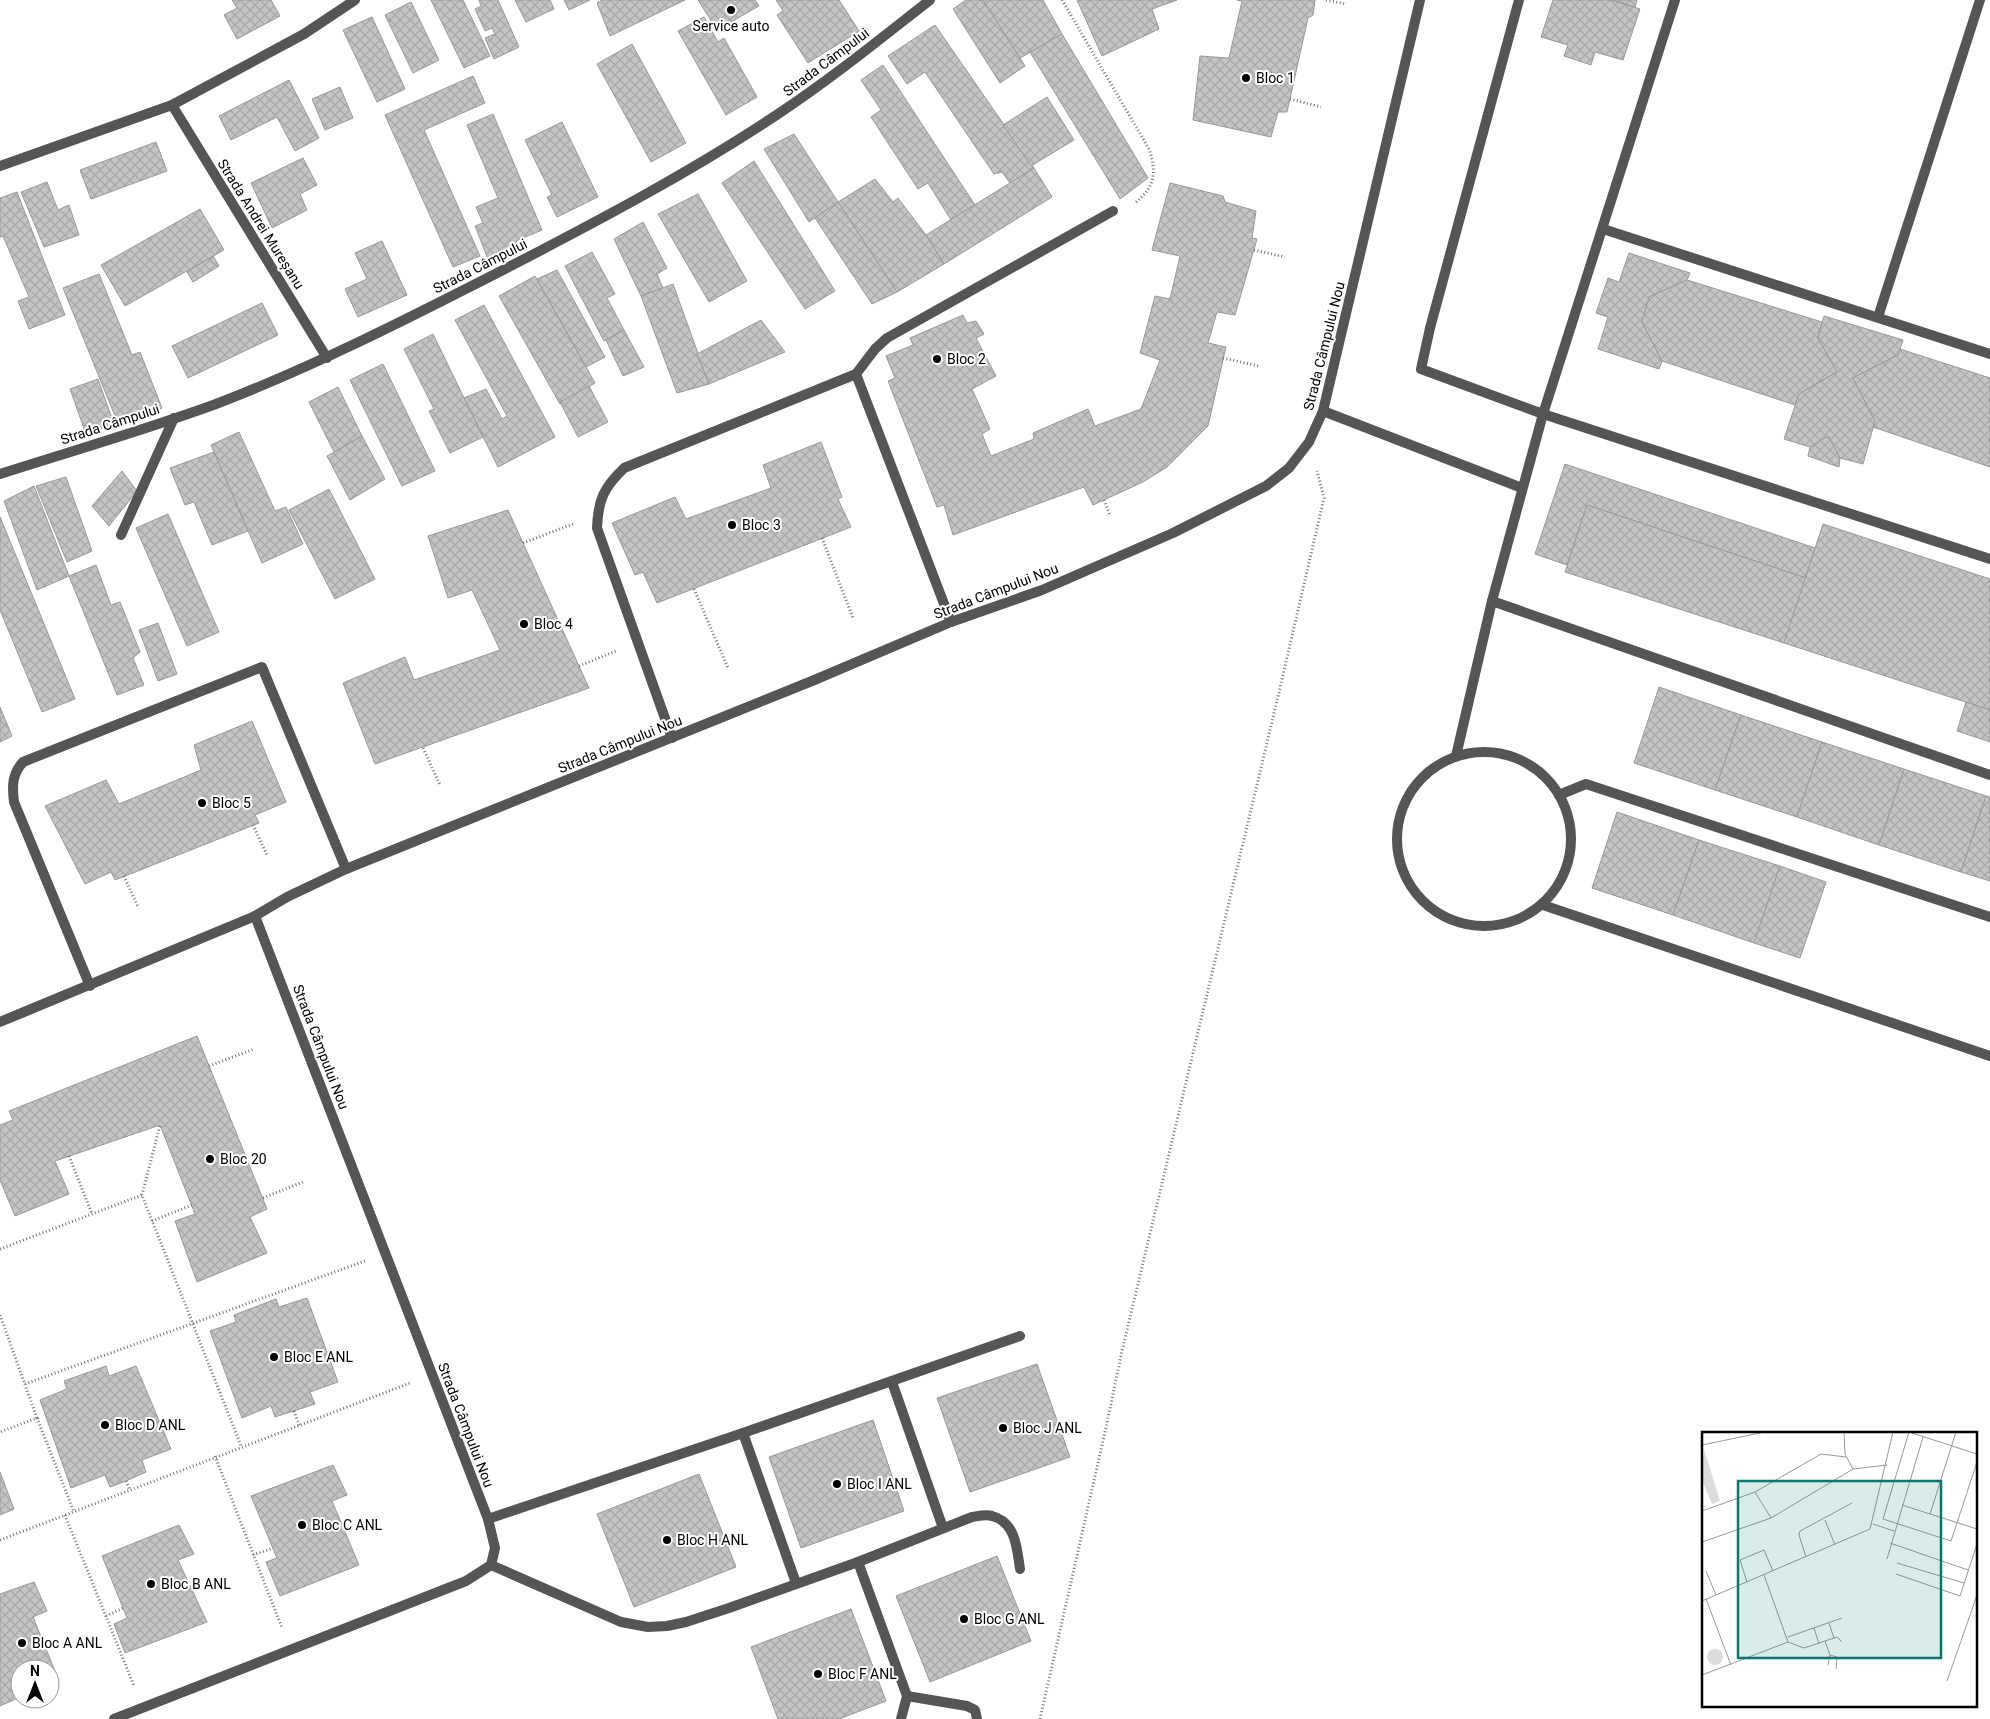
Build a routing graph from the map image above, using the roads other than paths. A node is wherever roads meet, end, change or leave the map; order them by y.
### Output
1 (355, 0) edge
2 (930, 0) edge
3 (1420, 0) edge
4 (1519, 0) edge
5 (1675, 0) edge
6 (1980, 0) edge
7 (172, 105) junction
8 (0, 166) edge
9 (1113, 211) road end
10 (1603, 229) junction
11 (1878, 317) junction
12 (1990, 354) edge
13 (327, 358) junction
14 (856, 374) junction
15 (1324, 411) junction
16 (1543, 414) junction
17 (174, 418) junction
18 (0, 474) edge
19 (1522, 488) junction
20 (121, 535) dead end
21 (1990, 559) edge
22 (1492, 601) junction
23 (951, 622) junction
24 (672, 738) junction
25 (1456, 756) junction
26 (1990, 774) edge
27 (1560, 795) junction
28 (346, 869) junction
29 (1543, 904) junction
30 (254, 916) junction
31 (1990, 917) edge
32 (90, 986) junction
33 (0, 1022) edge
34 (1990, 1056) edge
35 (1020, 1336) dead end
36 (892, 1382) junction
37 (743, 1433) junction
38 (488, 1519) junction
39 (943, 1528) junction
40 (858, 1562) junction
41 (491, 1565) junction
42 (1020, 1569) dead end
43 (796, 1583) junction
44 (907, 1696) junction
45 (114, 1719) edge
46 (901, 1719) edge
47 (977, 1719) edge

1 - 7 street
2 - 13 street, Strada Câmpului
3 - 15 street, Strada Câmpului Nou
4 - 16 street
5 - 10 street
6 - 11 street
7 - 8 street
7 - 13 street, Strada Andrei Mureșanu
9 - 14 street
10 - 11 street
10 - 16 street
11 - 12 street
13 - 17 street, Strada Câmpului
14 - 23 street
14 - 24 street
15 - 19 street
15 - 23 street, Strada Câmpului Nou
16 - 19 street
16 - 21 street
17 - 18 street, Strada Câmpului
17 - 20 street
19 - 22 street
22 - 25 street
22 - 26 street
23 - 24 street, Strada Câmpului Nou
24 - 28 street, Strada Câmpului Nou
25 - 27 street
25 - 29 street
27 - 29 street
27 - 31 street
28 - 30 street, Strada Câmpului Nou
28 - 32 street
29 - 34 street
30 - 32 street, Strada Câmpului Nou
30 - 38 street, Strada Câmpului Nou
32 - 33 street, Strada Câmpului Nou
35 - 36 street
36 - 37 street
36 - 39 street
37 - 38 street
37 - 43 street
38 - 41 street, Strada Câmpului Nou
39 - 40 street
39 - 42 street
40 - 43 street
40 - 44 street
41 - 43 street
41 - 45 street
44 - 46 street
44 - 47 street

